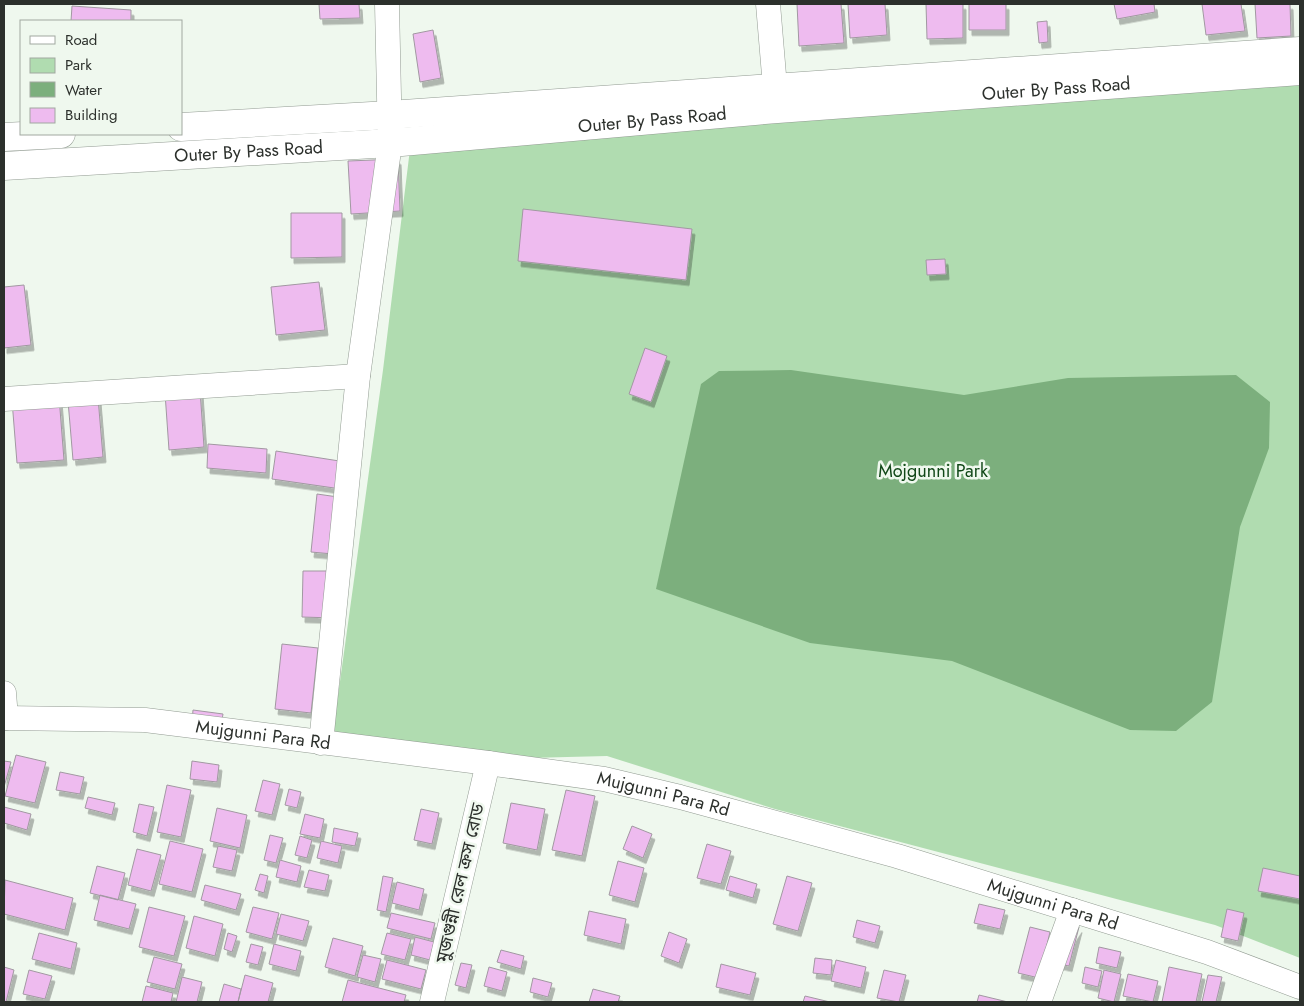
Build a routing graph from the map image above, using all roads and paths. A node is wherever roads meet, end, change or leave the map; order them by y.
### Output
1 (387, 4) edge
2 (768, 4) edge
3 (1300, 34) edge
4 (1300, 51) edge
5 (1300, 72) edge
6 (775, 87) junction
7 (388, 114) junction
8 (182, 127) edge
9 (42, 135) edge
10 (4, 137) edge
11 (390, 143) junction
12 (4, 166) edge
13 (358, 376) junction
14 (4, 399) edge
15 (4, 693) edge
16 (5, 718) edge
17 (321, 743) junction
18 (488, 763) junction
19 (1072, 910) junction
20 (1300, 987) edge
21 (432, 1002) edge
22 (1039, 1002) edge

1 - 7 street
2 - 6 street
3 - 4 street
4 - 6 main road, Outer By Pass Road
5 - 11 main road, Outer By Pass Road
6 - 7 main road, Outer By Pass Road
7 - 8 main road, Outer By Pass Road
7 - 11 street
9 - 10 main road
11 - 12 main road, Outer By Pass Road
11 - 13 street
13 - 14 street
13 - 17 street
15 - 16 street
16 - 17 street, Mujgunni Para Rd
17 - 18 street, Mujgunni Para Rd
18 - 19 street, Mujgunni Para Rd
18 - 21 street, মুজগুন্নী রেল ক্রস রোড
19 - 20 street, Mujgunni Para Rd
19 - 22 street

